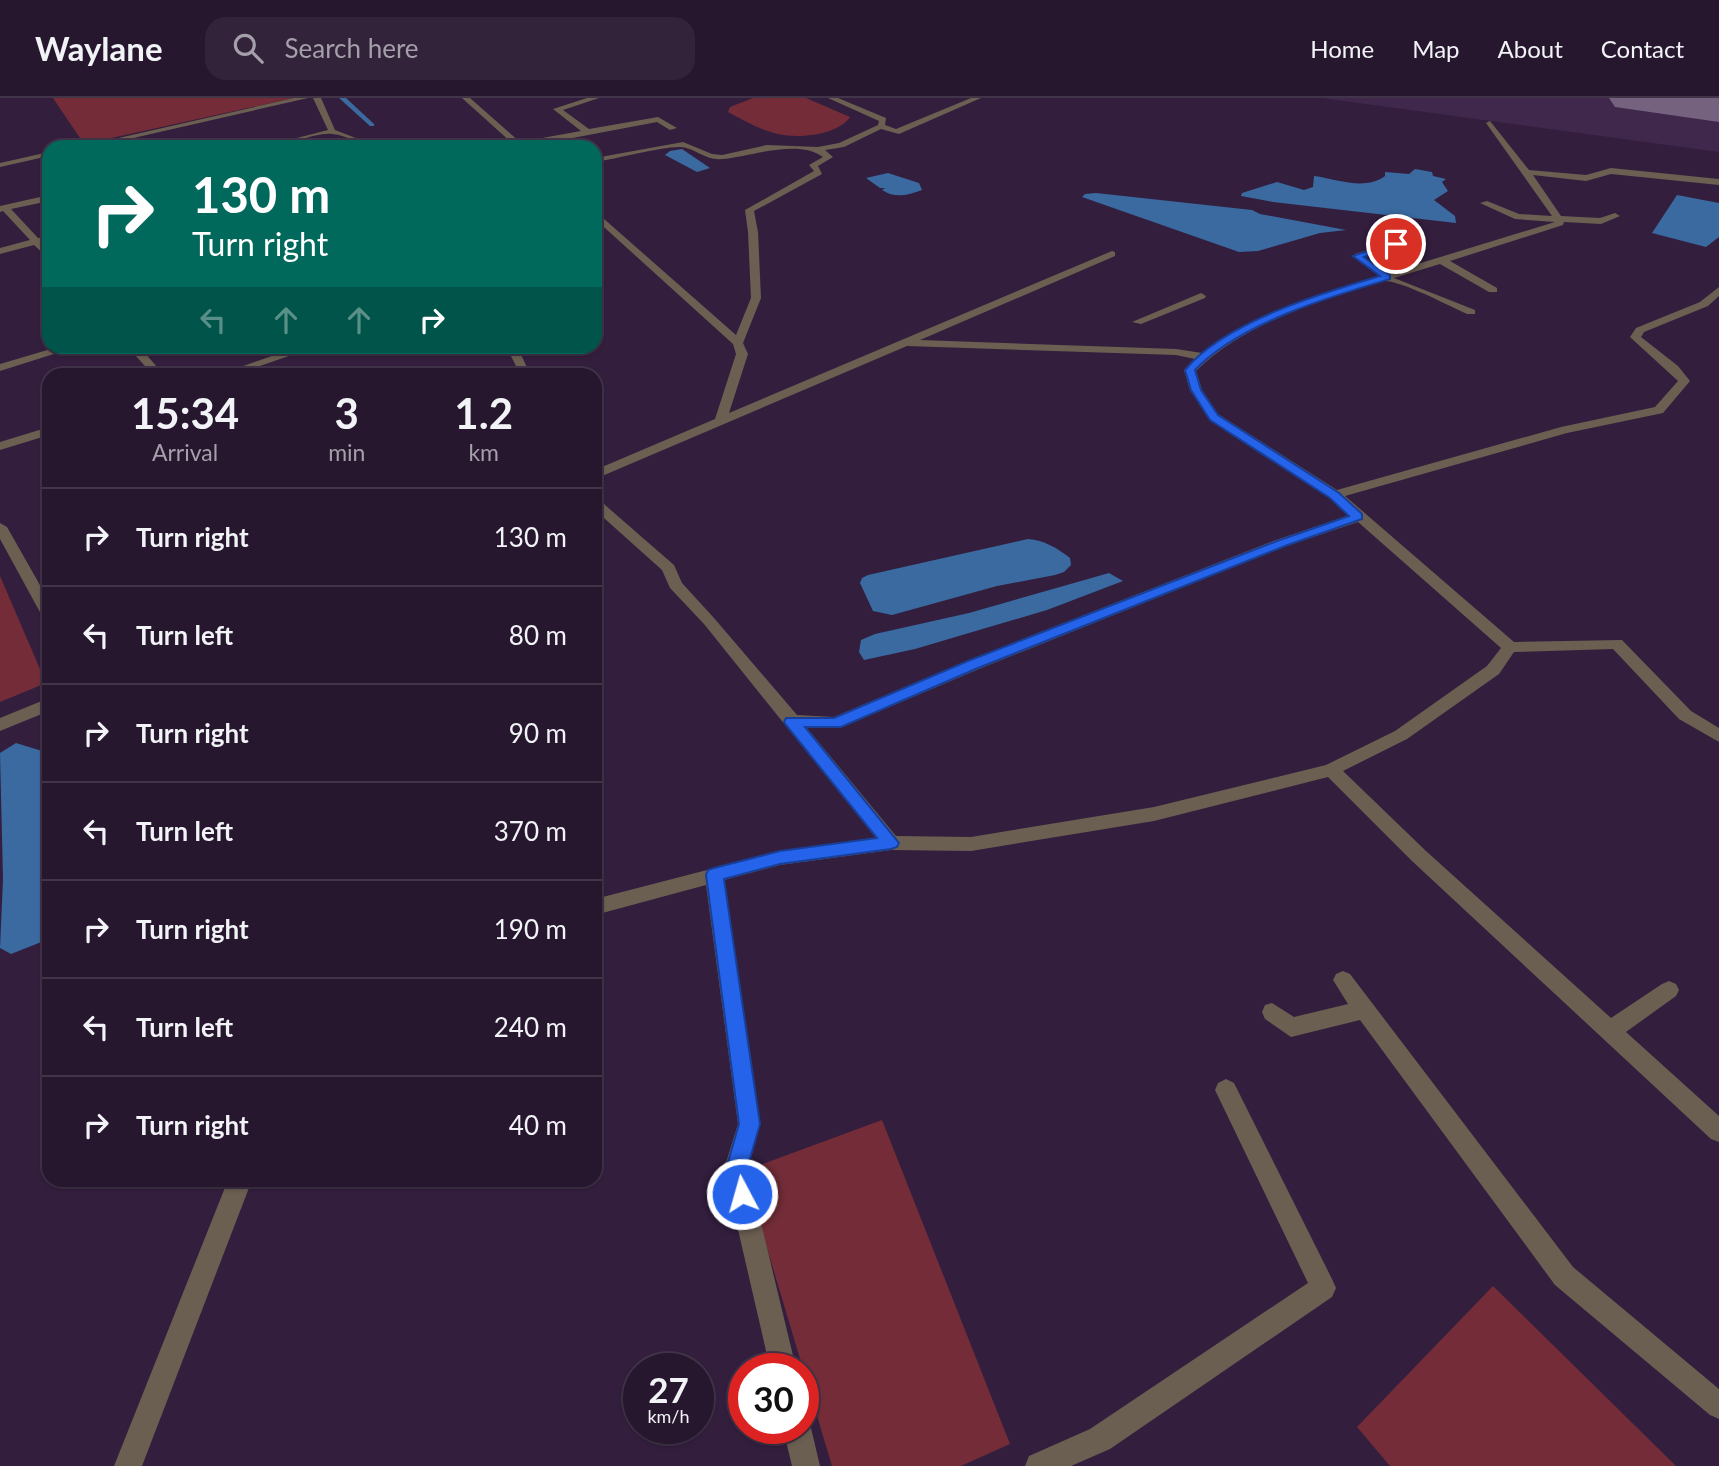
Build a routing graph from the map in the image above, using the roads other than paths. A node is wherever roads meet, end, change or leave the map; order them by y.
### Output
1 (304, 98) edge
2 (317, 98) edge
3 (467, 98) edge
4 (595, 98) edge
5 (832, 98) edge
6 (977, 98) edge
7 (1490, 123) dead end
8 (881, 126) junction
9 (673, 128) dead end
10 (332, 131) junction
11 (589, 133) junction
12 (115, 140) edge
13 (295, 140) edge
14 (356, 140) edge
15 (513, 140) edge
16 (547, 140) edge
17 (818, 149) junction
18 (42, 156) edge
19 (602, 159) edge
20 (0, 165) edge
21 (1528, 172) junction
22 (1719, 182) edge
23 (42, 200) edge
24 (1483, 203) dead end
25 (3, 208) edge
26 (1615, 216) dead end
27 (1559, 218) junction
28 (602, 220) edge
29 (42, 241) edge
30 (36, 242) junction
31 (42, 248) edge
32 (1412, 248) dead end
33 (0, 251) edge
34 (1112, 254) dead end
35 (1440, 260) junction
36 (1385, 277) junction
37 (1493, 289) dead end
38 (1719, 290) edge
39 (1201, 296) dead end
40 (1471, 312) dead end
41 (1138, 322) dead end
42 (738, 343) junction
43 (901, 343) junction
44 (47, 354) edge
45 (139, 354) edge
46 (288, 354) edge
47 (1203, 357) junction
48 (0, 368) edge
49 (152, 368) edge
50 (245, 368) edge
51 (721, 420) junction
52 (42, 433) edge
53 (0, 446) edge
54 (602, 472) edge
55 (1335, 495) junction
56 (602, 510) edge
57 (1358, 517) junction
58 (0, 527) edge
59 (42, 602) edge
60 (1510, 648) junction
61 (42, 707) edge
62 (792, 722) junction
63 (0, 725) edge
64 (1719, 736) edge
65 (1331, 770) junction
66 (891, 843) junction
67 (714, 875) junction
68 (602, 904) edge
69 (1343, 979) dead end
70 (1669, 990) dead end
71 (1365, 1009) junction
72 (1272, 1012) dead end
73 (1610, 1031) junction
74 (1226, 1090) dead end
75 (1719, 1131) edge
76 (237, 1187) edge
77 (779, 1353) edge
78 (1719, 1406) edge
79 (801, 1444) edge
80 (128, 1466) edge
81 (806, 1466) edge
82 (1039, 1466) edge

1 - 12 street
2 - 10 street
3 - 15 street
4 - 11 street
5 - 8 street
6 - 8 street
7 - 21 street
8 - 17 street
9 - 11 street
10 - 13 street
10 - 14 street
11 - 16 street
17 - 19 street
17 - 42 street
18 - 20 street
21 - 22 street
21 - 27 street
23 - 25 street
24 - 27 street
25 - 30 street
26 - 27 street
27 - 35 street
28 - 42 street
29 - 30 street
30 - 31 street
30 - 33 street
32 - 36 street
34 - 43 street
35 - 36 street
35 - 37 street
36 - 40 street
36 - 47 street
38 - 55 street
39 - 41 street
42 - 51 street
43 - 47 street
43 - 51 street
44 - 48 street
45 - 49 street
46 - 50 street
47 - 55 street
51 - 54 street
52 - 53 street
55 - 57 street
56 - 62 street
57 - 60 street
57 - 62 street
58 - 59 street
60 - 64 street
60 - 65 street
61 - 63 street
62 - 66 street
65 - 66 street
65 - 73 street
66 - 67 street
67 - 68 street
67 - 77 street
69 - 71 street
70 - 73 street
71 - 72 street
71 - 78 street
73 - 75 street
74 - 82 street
76 - 80 street
79 - 81 street

